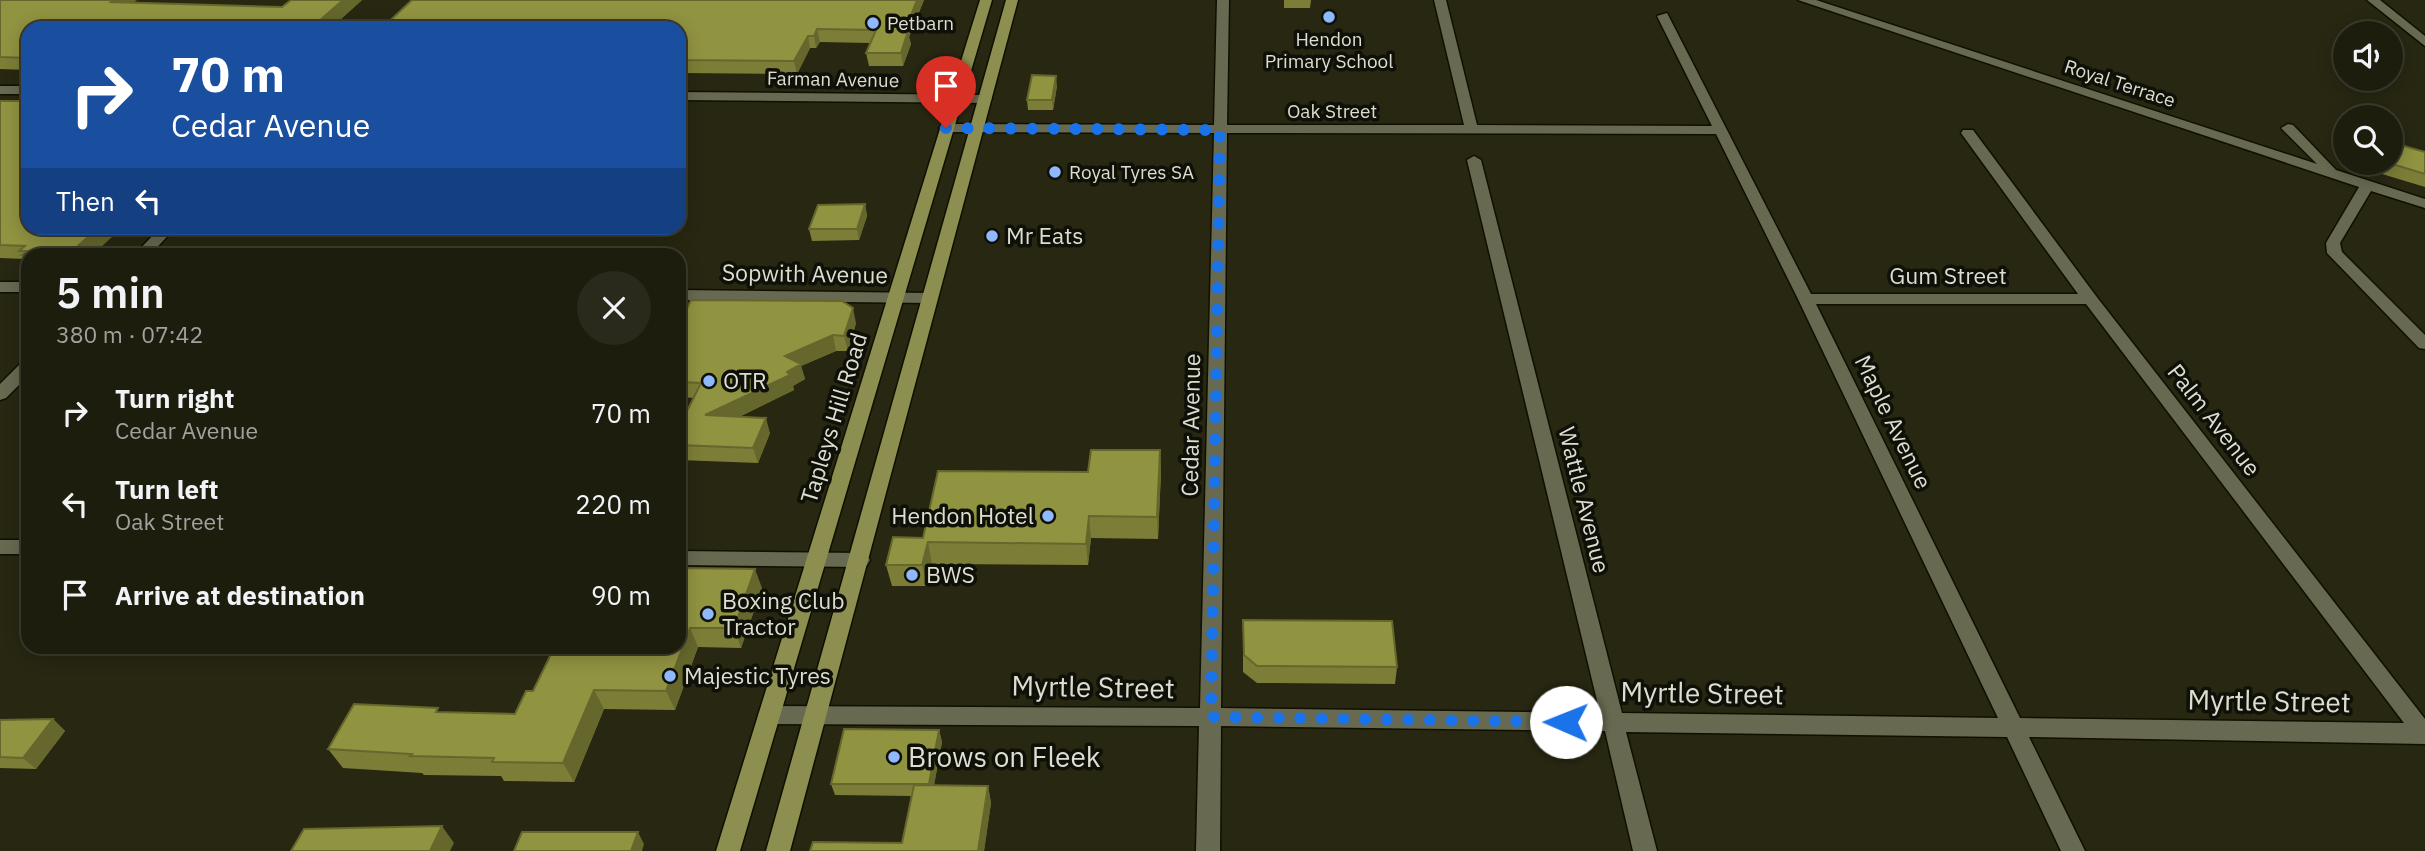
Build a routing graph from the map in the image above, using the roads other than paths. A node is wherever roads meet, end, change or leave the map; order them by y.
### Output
1 (986, 0) edge
2 (1012, 0) edge
3 (1223, 0) edge
4 (1440, 0) edge
5 (1804, 0) edge
6 (2374, 0) edge
7 (1664, 16) dead end
8 (2425, 42) edge
9 (0, 90) edge
10 (21, 90) edge
11 (686, 96) edge
12 (954, 99) junction
13 (986, 99) junction
14 (946, 128) junction
15 (2288, 128) dead end
16 (977, 129) junction
17 (1220, 130) junction
18 (1719, 130) junction
19 (1472, 131) junction
20 (1968, 133) dead end
21 (1474, 160) dead end
22 (2333, 172) edge
23 (2333, 173) edge
24 (2340, 175) edge
25 (2367, 185) junction
26 (2425, 204) edge
27 (161, 235) edge
28 (148, 248) edge
29 (0, 287) edge
30 (21, 287) edge
31 (686, 295) edge
32 (895, 298) junction
33 (930, 298) junction
34 (1806, 299) junction
35 (2090, 299) junction
36 (2425, 344) edge
37 (21, 373) edge
38 (0, 394) edge
39 (0, 547) edge
40 (21, 547) edge
41 (686, 558) edge
42 (816, 560) junction
43 (859, 561) junction
44 (816, 713) junction
45 (769, 715) junction
46 (1211, 717) junction
47 (1614, 722) junction
48 (2014, 727) junction
49 (2424, 733) edge
50 (728, 851) edge
51 (778, 851) edge
52 (1208, 851) edge
53 (1645, 851) edge
54 (2073, 851) edge

1 - 12 main road, Tapleys Hill Road
2 - 13 main road
3 - 17 street, Cedar Avenue
4 - 19 street
5 - 23 street, Royal Terrace
6 - 8 street
7 - 18 street, Maple Avenue
9 - 10 street
11 - 12 street, Farman Avenue
12 - 13 street, Farman Avenue
12 - 14 main road, Tapleys Hill Road
13 - 16 main road
14 - 16 street, Oak Street
14 - 32 main road, Tapleys Hill Road
15 - 22 street
16 - 17 street, Oak Street
16 - 33 main road
17 - 19 street, Oak Street
17 - 46 street, Cedar Avenue
18 - 19 street, Oak Street
18 - 34 street, Maple Avenue
20 - 35 street, Palm Avenue
21 - 47 street, Wattle Avenue
24 - 25 street, Royal Terrace
25 - 26 street, Royal Terrace
25 - 36 street
27 - 28 street
29 - 30 street
31 - 32 street, Sopwith Avenue
32 - 33 street, Sopwith Avenue
32 - 42 main road, Tapleys Hill Road
33 - 43 main road
34 - 35 street, Gum Street
34 - 48 street, Maple Avenue
35 - 49 street, Palm Avenue
37 - 38 street
39 - 40 street
41 - 42 street
42 - 43 street
42 - 45 main road, Tapleys Hill Road
43 - 44 main road
44 - 45 street, Myrtle Street
44 - 46 street, Myrtle Street
44 - 51 main road
45 - 50 main road, Tapleys Hill Road
46 - 47 street, Myrtle Street
46 - 52 street, Cedar Avenue
47 - 48 street, Myrtle Street
47 - 53 street, Wattle Avenue
48 - 49 street, Myrtle Street
48 - 54 street, Maple Avenue

